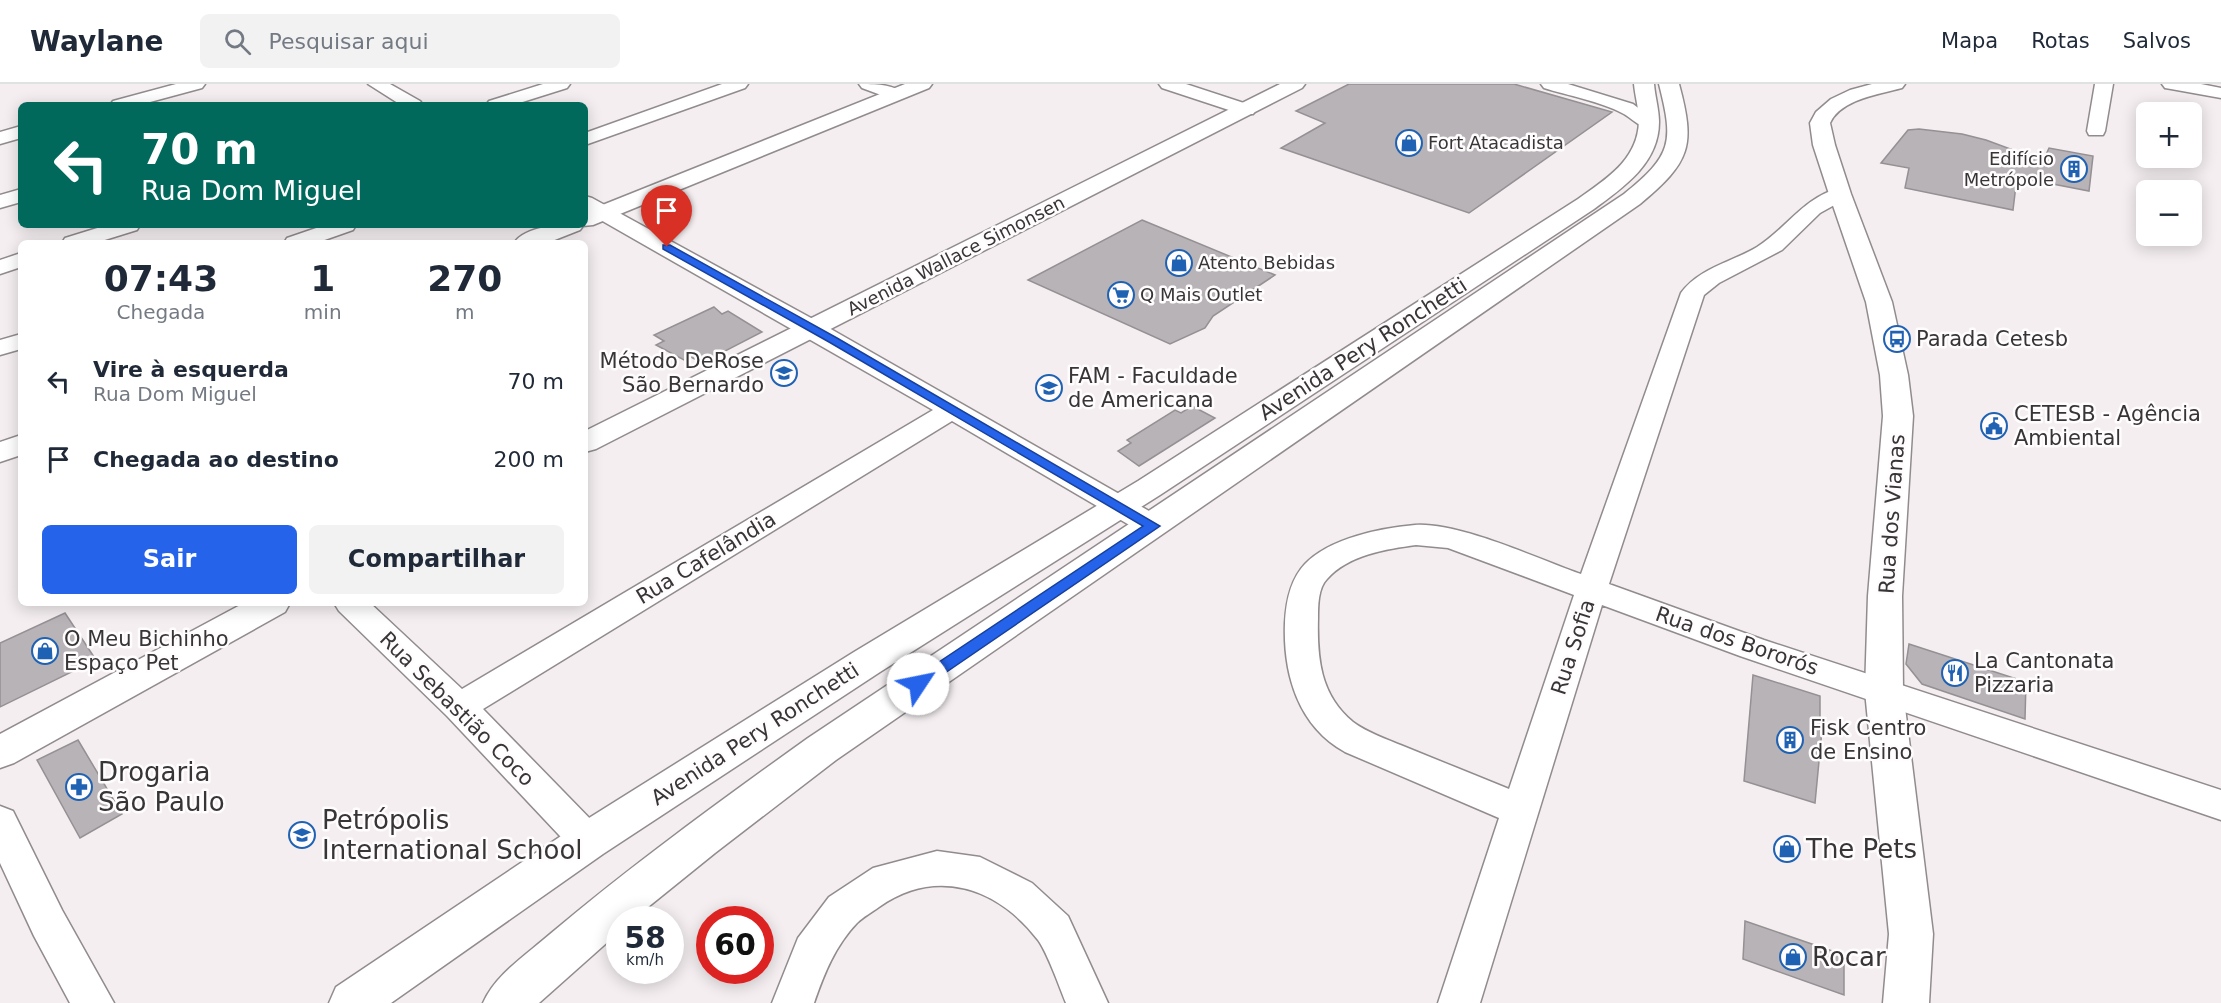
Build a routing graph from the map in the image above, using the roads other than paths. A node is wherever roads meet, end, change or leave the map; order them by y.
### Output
1 (196, 84) edge
2 (377, 84) edge
3 (561, 84) edge
4 (740, 84) edge
5 (868, 84) edge
6 (922, 84) edge
7 (1168, 84) edge
8 (1550, 84) edge
9 (1644, 84) edge
10 (1669, 84) edge
11 (1895, 84) edge
12 (2104, 84) edge
13 (2170, 84) edge
14 (1282, 88) edge
15 (2221, 93) edge
16 (895, 94) junction
17 (130, 102) edge
18 (409, 102) edge
19 (504, 102) edge
20 (1247, 110) junction
21 (1649, 123) junction
22 (2096, 131) dead end
23 (18, 133) edge
24 (0, 138) edge
25 (588, 138) edge
26 (1840, 194) junction
27 (18, 196) edge
28 (0, 202) edge
29 (591, 211) edge
30 (120, 228) edge
31 (337, 228) edge
32 (564, 228) edge
33 (82, 240) edge
34 (303, 240) edge
35 (534, 240) edge
36 (18, 261) edge
37 (0, 267) edge
38 (813, 329) junction
39 (18, 342) edge
40 (0, 348) edge
41 (953, 409) junction
42 (588, 440) edge
43 (18, 445) edge
44 (0, 453) edge
45 (1120, 506) junction
46 (1153, 526) junction
47 (1591, 590) junction
48 (268, 606) edge
49 (353, 606) edge
50 (1884, 691) junction
51 (459, 707) junction
52 (0, 752) edge
53 (2221, 804) edge
54 (1520, 810) junction
55 (0, 822) edge
56 (588, 841) junction
57 (93, 1003) edge
58 (352, 1003) edge
59 (506, 1003) edge
60 (793, 1003) edge
61 (1087, 1003) edge
62 (1459, 1003) edge
63 (1906, 1003) edge

1 - 17 street
2 - 18 street
3 - 19 street
4 - 25 street
5 - 16 street
6 - 16 main road
7 - 20 street
8 - 21 street
9 - 21 main road, Avenida Pery Ronchetti
10 - 46 main road, Avenida Pery Ronchetti
11 - 26 main road, Rua dos Vianas
12 - 22 street
13 - 15 street
14 - 20 main road, Avenida Wallace Simonsen
16 - 29 main road
20 - 38 main road, Avenida Wallace Simonsen
21 - 45 main road, Avenida Pery Ronchetti
23 - 24 street
26 - 47 street, Rua Sofia
26 - 50 main road, Rua dos Vianas
27 - 28 street
29 - 38 street
30 - 33 street
31 - 34 street
32 - 35 main road
36 - 37 street
38 - 41 street
38 - 42 main road, Avenida Wallace Simonsen
39 - 40 street
41 - 45 street
41 - 51 street, Rua Cafelândia
43 - 44 main road
45 - 46 street
45 - 56 main road, Avenida Pery Ronchetti
46 - 59 main road, Avenida Pery Ronchetti
47 - 50 street, Rua dos Bororós
47 - 54 street, Rua Sofia
47 - 54 street, Rua dos Bororós
48 - 52 main road
49 - 51 street, Rua Sebastião Coco
50 - 53 street, Rua dos Bororós
50 - 63 main road, Rua dos Vianas
51 - 56 street, Rua Sebastião Coco
54 - 62 street, Rua Sofia
55 - 57 street
56 - 58 main road, Avenida Pery Ronchetti
60 - 61 street

